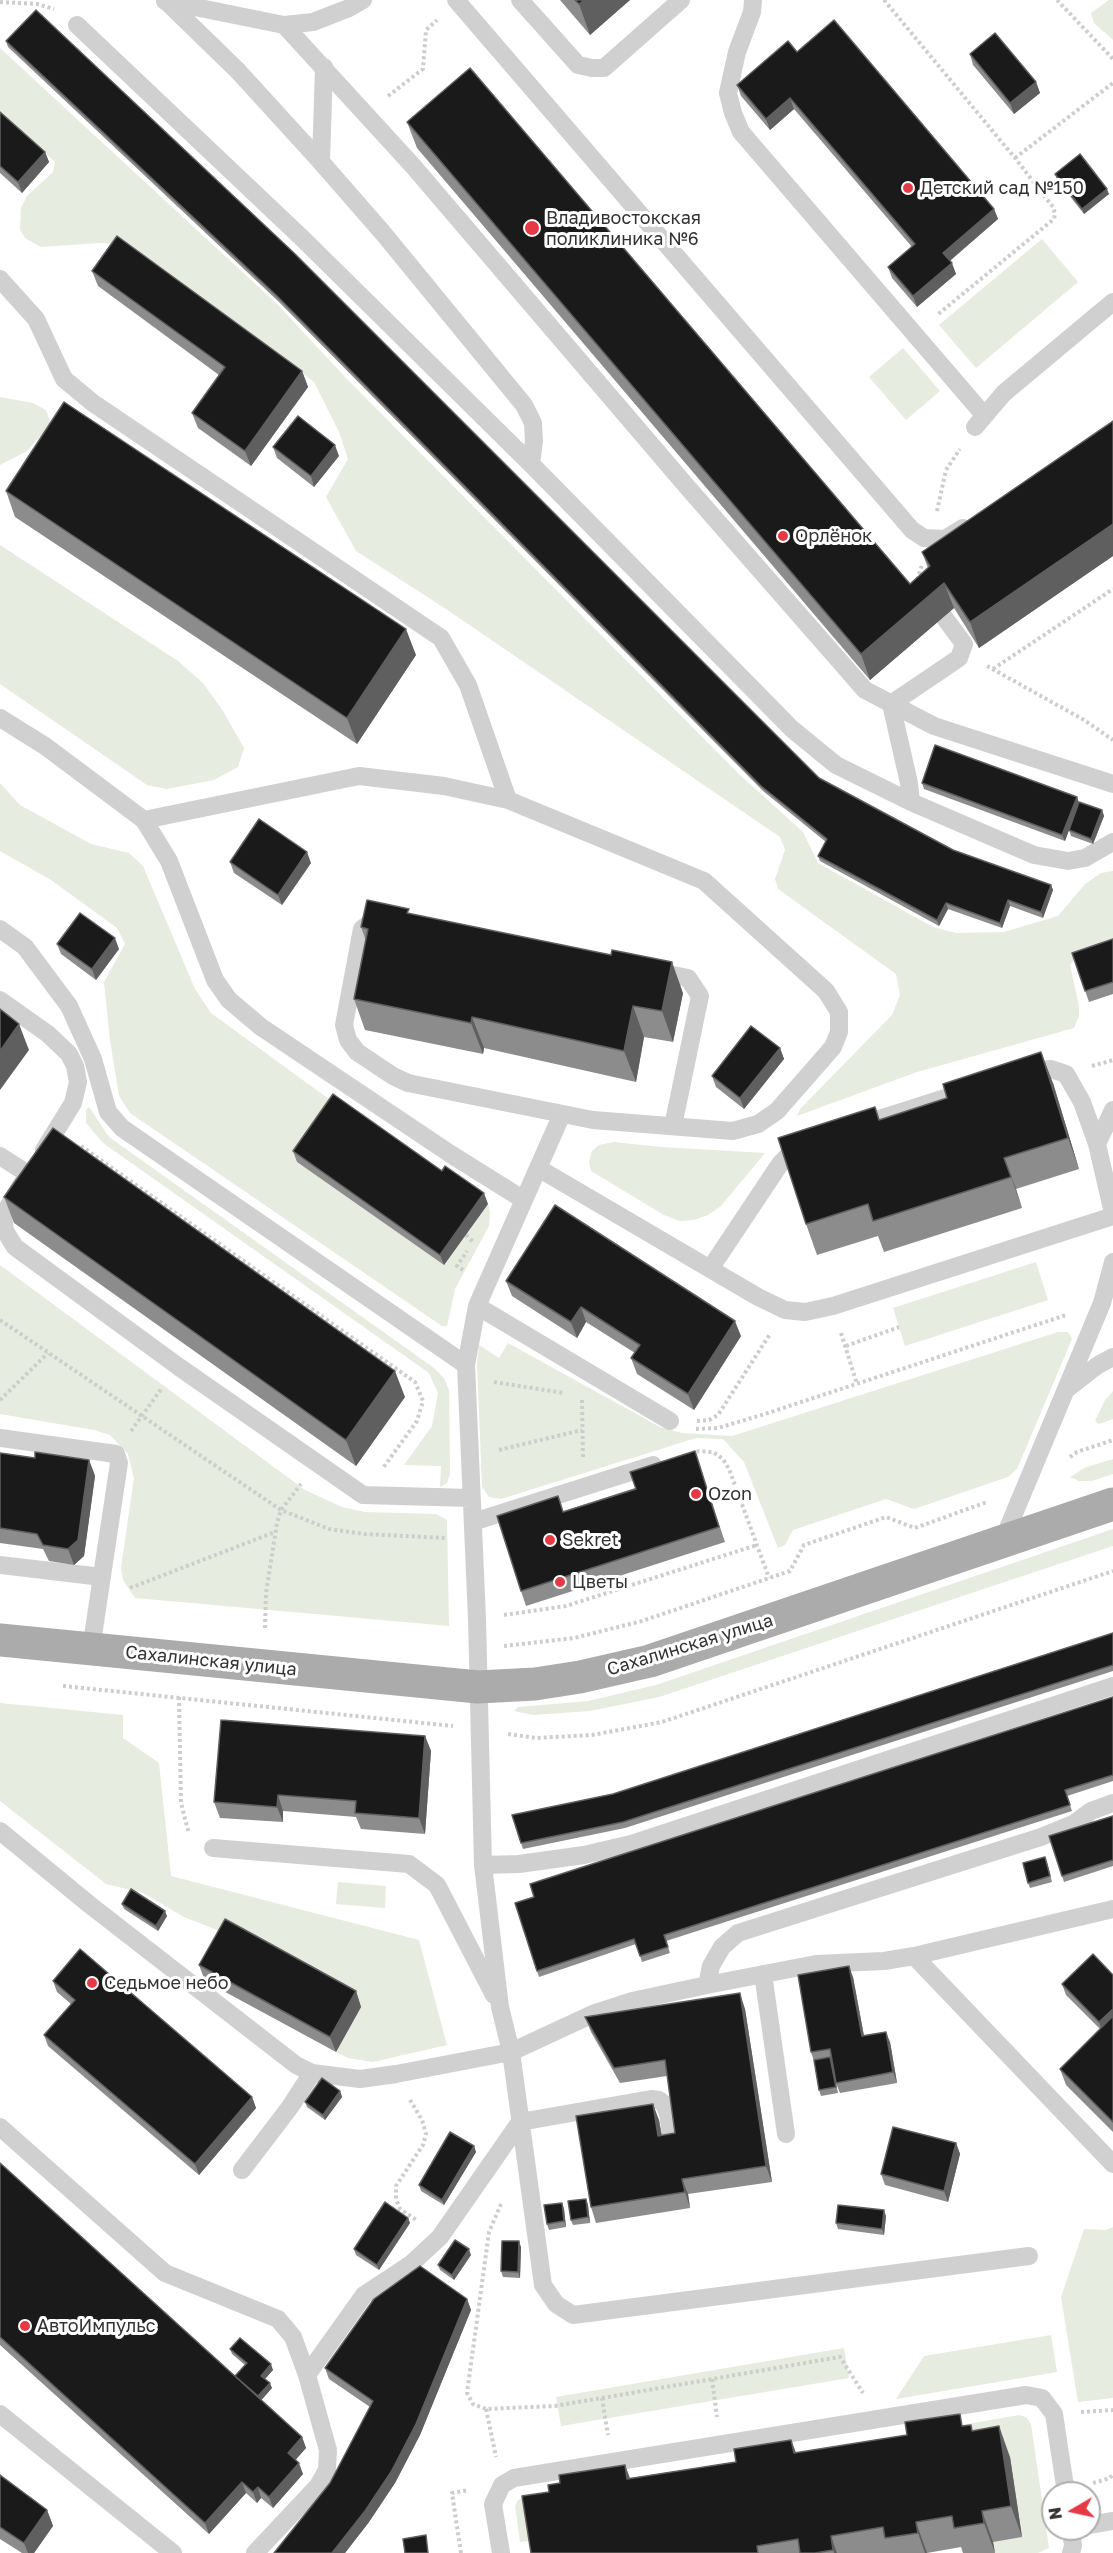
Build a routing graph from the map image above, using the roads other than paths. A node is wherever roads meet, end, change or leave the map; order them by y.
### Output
1 (164, 0) edge
2 (363, 0) edge
3 (456, 0) edge
4 (520, 0) edge
5 (681, 0) edge
6 (753, 0) edge
7 (77, 25) road end
8 (284, 25) junction
9 (324, 67) junction
10 (321, 162) junction
11 (0, 279) edge
12 (1113, 302) edge
13 (531, 464) junction
14 (975, 519) edge
15 (944, 617) edge
16 (891, 704) junction
17 (0, 718) edge
18 (1113, 784) edge
19 (508, 800) junction
20 (911, 802) junction
21 (144, 820) junction
22 (1113, 842) edge
23 (394, 918) edge
24 (0, 929) edge
25 (641, 968) edge
26 (0, 1000) edge
27 (1010, 1078) edge
28 (988, 1085) edge
29 (1113, 1110) edge
30 (562, 1114) junction
31 (673, 1126) junction
32 (843, 1130) edge
33 (821, 1137) edge
34 (1096, 1144) junction
35 (0, 1156) edge
36 (538, 1168) junction
37 (28, 1174) junction
38 (524, 1200) junction
39 (1113, 1215) edge
40 (1113, 1262) edge
41 (710, 1269) junction
42 (477, 1306) junction
43 (1113, 1358) edge
44 (466, 1372) junction
45 (1065, 1390) junction
46 (670, 1421) road end
47 (0, 1438) edge
48 (661, 1463) edge
49 (471, 1498) junction
50 (1113, 1504) edge
51 (473, 1529) junction
52 (1003, 1540) junction
53 (0, 1565) edge
54 (102, 1577) junction
55 (0, 1640) edge
56 (91, 1649) junction
57 (1113, 1686) edge
58 (478, 1687) junction
59 (1113, 1803) edge
60 (0, 1831) edge
61 (213, 1848) road end
62 (483, 1865) junction
63 (1113, 1910) edge
64 (914, 1956) junction
65 (764, 1974) junction
66 (707, 1984) junction
67 (500, 2007) junction
68 (511, 2052) junction
69 (312, 2073) junction
70 (520, 2121) junction
71 (0, 2127) edge
72 (786, 2134) dead end
73 (672, 2140) edge
74 (1113, 2164) edge
75 (242, 2170) dead end
76 (1029, 2256) dead end
77 (307, 2375) junction
78 (0, 2414) edge
79 (1064, 2481) edge
80 (173, 2553) edge
81 (255, 2553) edge
82 (501, 2553) edge

1 - 8 lane
1 - 10 lane
2 - 8 lane
3 - 14 lane
4 - 5 lane
6 - 12 lane
7 - 13 lane
8 - 9 lane
9 - 10 lane
9 - 16 lane
10 - 13 lane
11 - 19 lane
13 - 20 lane
15 - 16 lane
16 - 18 lane
16 - 20 lane
17 - 21 lane
19 - 21 lane
19 - 31 lane
20 - 22 lane
21 - 38 lane
23 - 30 lane
24 - 44 lane
25 - 31 lane
26 - 37 lane
27 - 34 lane
28 - 32 lane
29 - 34 lane
30 - 31 lane
30 - 36 lane
33 - 41 lane
34 - 39 lane
35 - 37 lane
36 - 38 lane
36 - 41 lane
37 - 49 lane
38 - 42 lane
39 - 41 lane
40 - 45 lane
42 - 44 lane
42 - 46 lane
43 - 45 lane
44 - 49 lane
45 - 52 lane
47 - 54 lane
48 - 51 lane
49 - 51 lane
50 - 52 main road, Сахалинская улица
51 - 58 lane
52 - 58 main road, Сахалинская улица
53 - 54 lane
54 - 56 lane
55 - 56 main road, Сахалинская улица
56 - 58 main road, Сахалинская улица
57 - 62 lane
58 - 62 lane
59 - 66 lane
60 - 69 lane
61 - 67 lane
62 - 67 lane
63 - 64 lane
64 - 65 lane
64 - 74 lane
65 - 66 lane
65 - 72 lane
66 - 68 lane
67 - 68 lane
68 - 69 lane
68 - 70 lane
69 - 75 lane
70 - 73 lane
70 - 76 lane
70 - 77 lane
71 - 77 lane
77 - 81 lane
78 - 80 lane
79 - 82 lane

